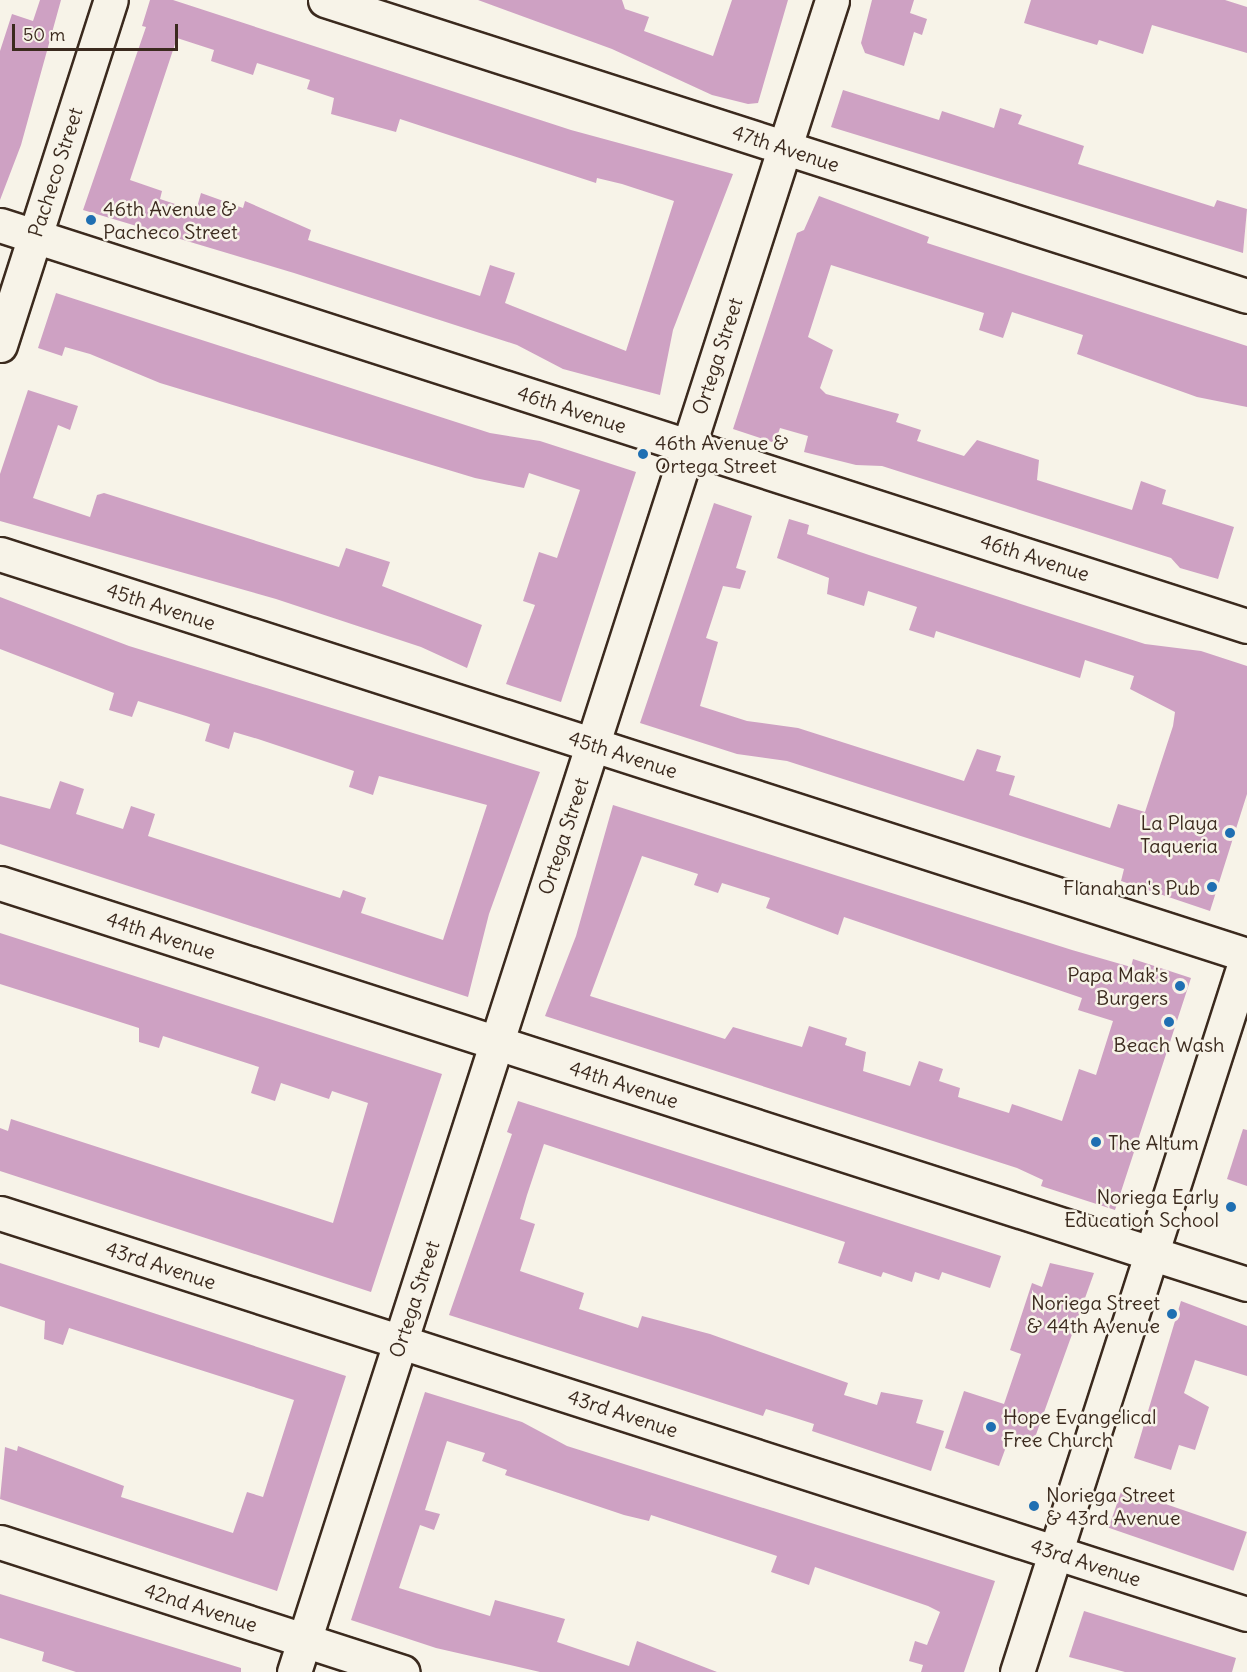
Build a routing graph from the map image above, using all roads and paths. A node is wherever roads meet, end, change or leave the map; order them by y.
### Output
1 (111, 0) edge
2 (325, 0) edge
3 (832, 0) edge
4 (784, 147) junction
5 (0, 225) edge
6 (35, 236) junction
7 (1247, 296) edge
8 (0, 345) edge
9 (688, 446) junction
10 (0, 554) edge
11 (1247, 626) edge
12 (592, 744) junction
13 (0, 883) edge
14 (1247, 955) edge
15 (496, 1043) junction
16 (0, 1213) edge
17 (1151, 1253) junction
18 (1247, 1284) edge
19 (400, 1342) junction
20 (0, 1542) edge
21 (1055, 1552) junction
22 (1247, 1614) edge
23 (304, 1640) junction
24 (294, 1672) edge
25 (403, 1672) edge
26 (1017, 1672) edge

1 - 6 street, Pacheco Street
2 - 4 street, 47th Avenue
3 - 4 street, Ortega Street
4 - 7 street, 47th Avenue
4 - 9 street, Ortega Street
5 - 6 street, 46th Avenue
6 - 8 street, Pacheco Street
6 - 9 street, 46th Avenue
9 - 11 street, 46th Avenue
9 - 12 street, Ortega Street
10 - 12 street, 45th Avenue
12 - 14 street, 45th Avenue
12 - 15 street, Ortega Street
13 - 15 street, 44th Avenue
14 - 17 street
15 - 17 street, 44th Avenue
15 - 19 street, Ortega Street
16 - 19 street, 43rd Avenue
17 - 18 street, 44th Avenue
17 - 21 street
19 - 21 street, 43rd Avenue
19 - 23 street, Ortega Street
20 - 23 street, 42nd Avenue
21 - 22 street, 43rd Avenue
21 - 26 street
23 - 24 street, Ortega Street
23 - 25 street, 42nd Avenue

